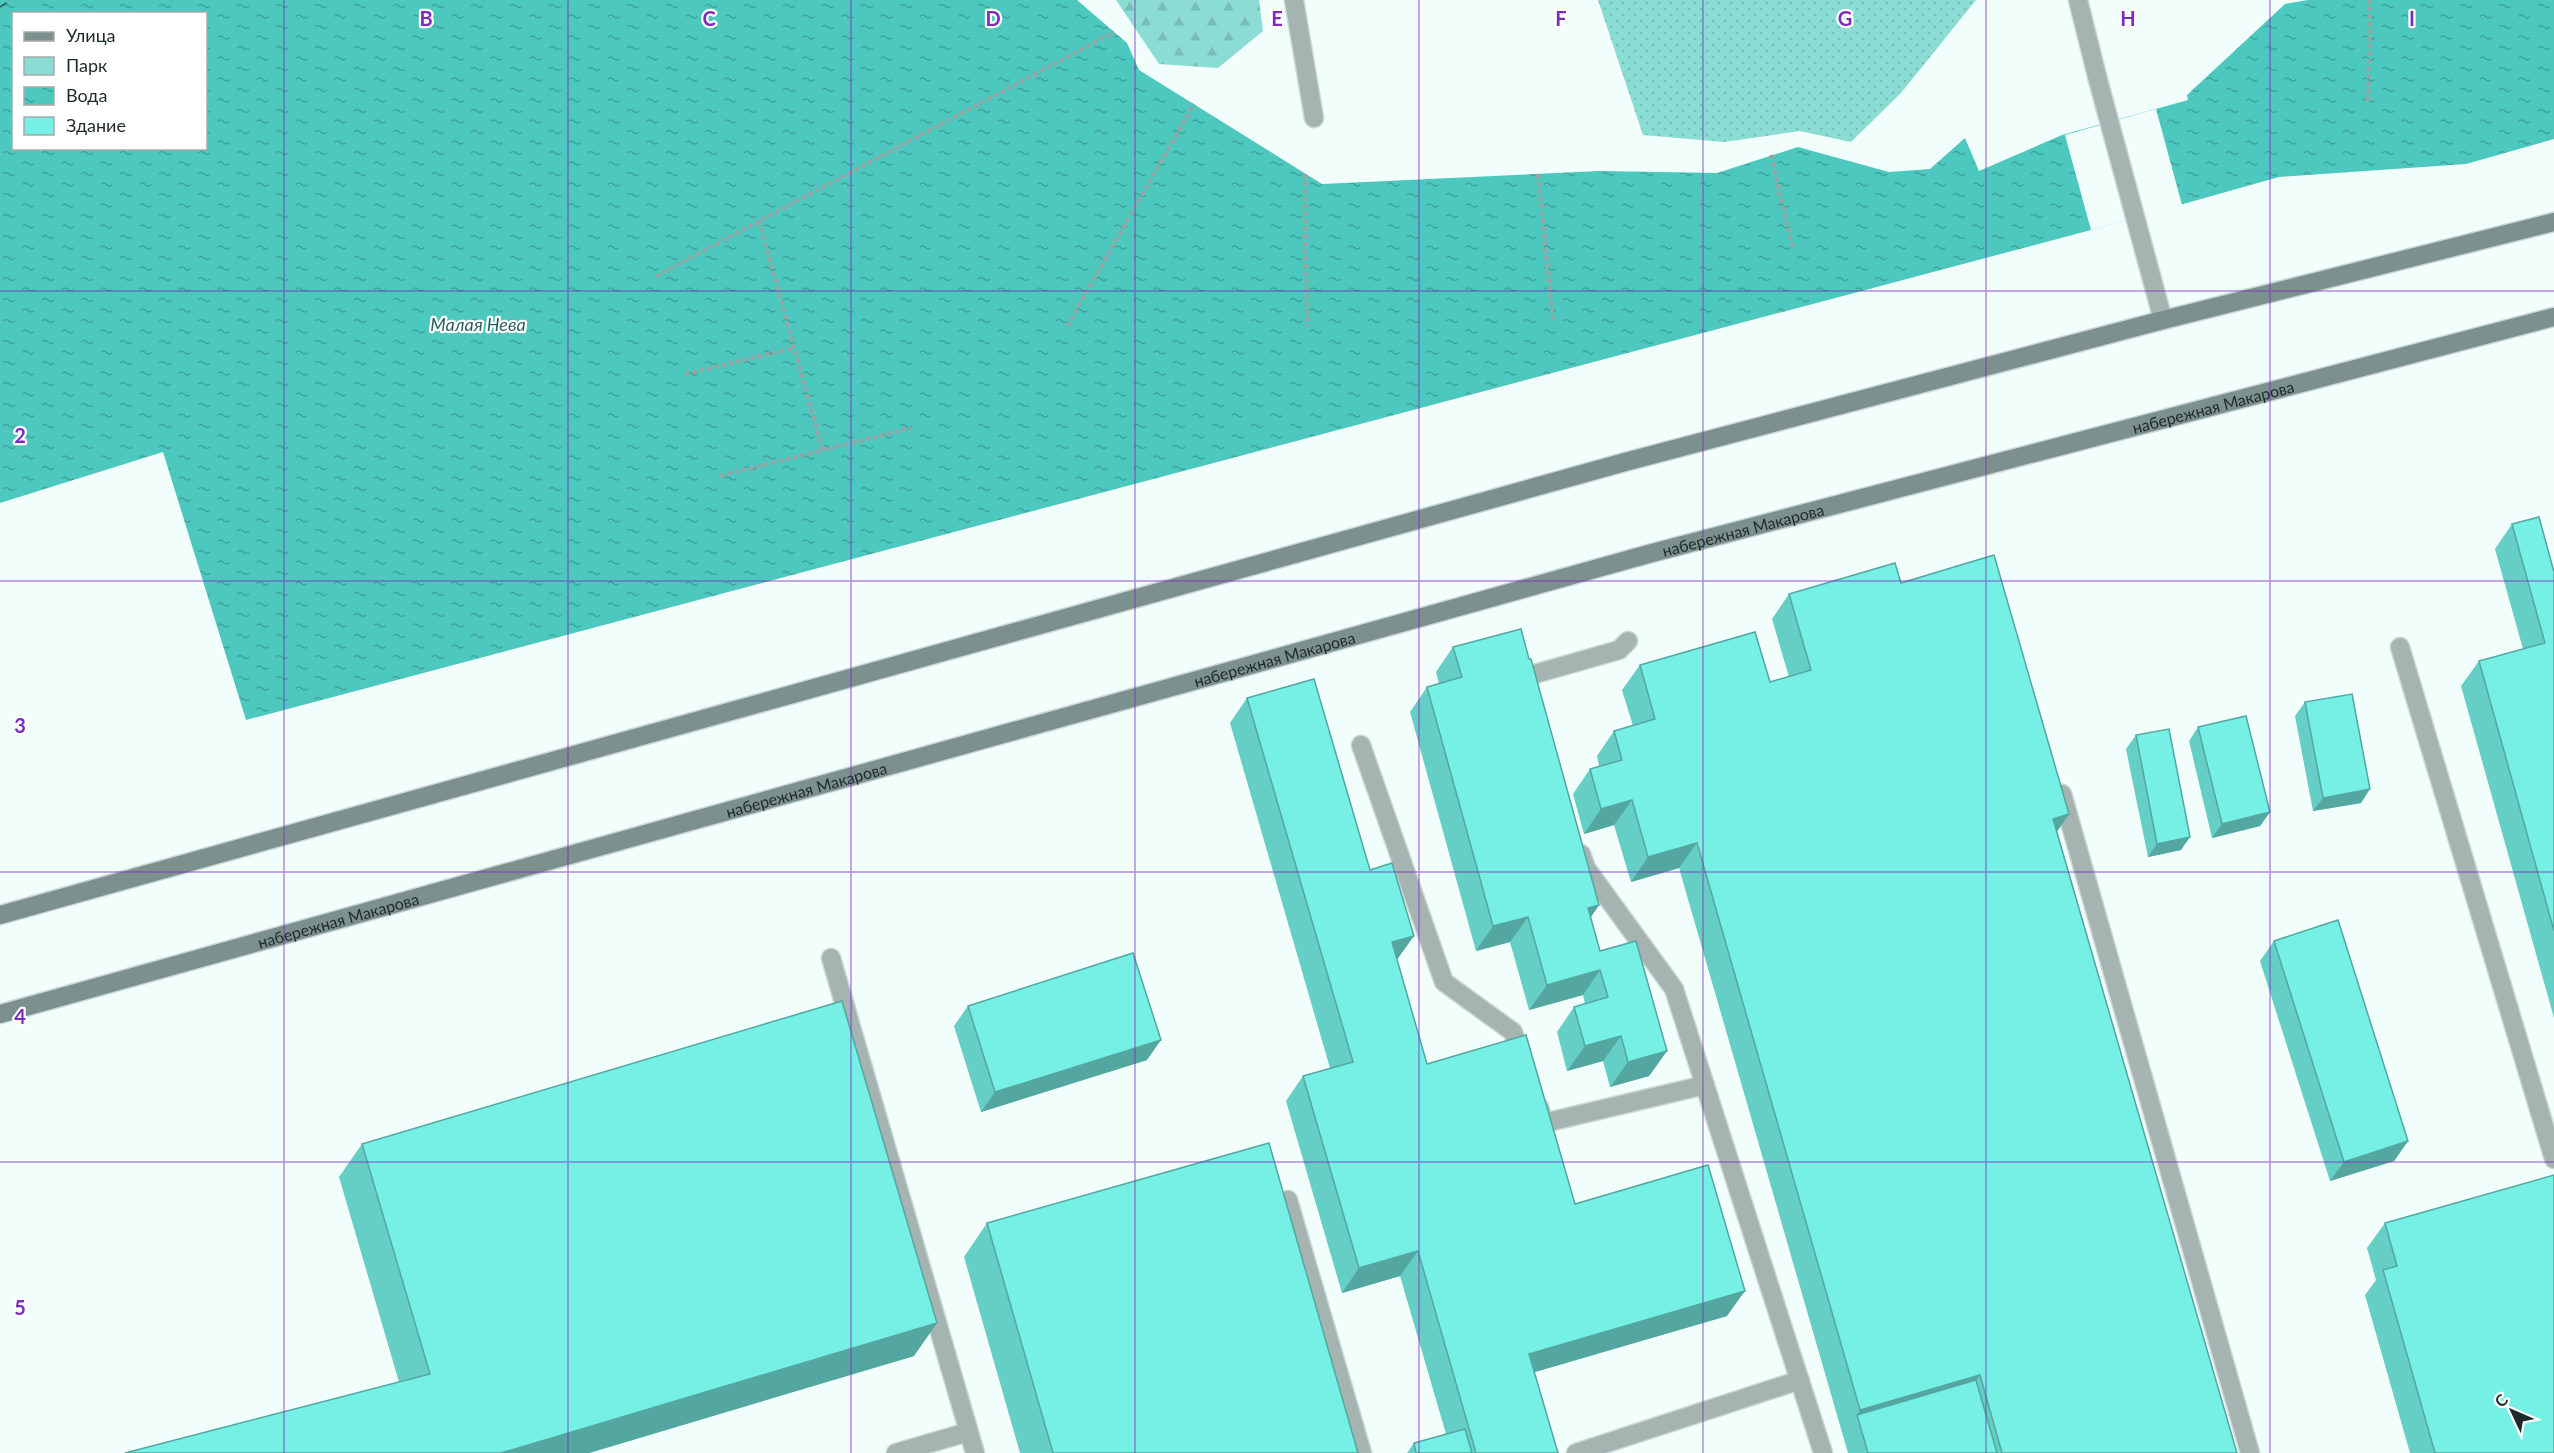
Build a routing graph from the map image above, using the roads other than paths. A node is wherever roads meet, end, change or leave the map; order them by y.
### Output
1 (1294, 0) edge
2 (2078, 0) edge
3 (1314, 118) dead end
4 (2554, 222) edge
5 (2554, 317) edge
6 (2163, 320) junction
7 (1628, 641) dead end
8 (2400, 647) dead end
9 (1532, 706) edge
10 (1361, 745) dead end
11 (2056, 777) edge
12 (1574, 835) edge
13 (0, 915) edge
14 (831, 958) dead end
15 (0, 1014) edge
16 (1705, 1085) junction
17 (2554, 1159) edge
18 (1287, 1200) edge
19 (1800, 1380) junction
20 (968, 1432) junction
21 (896, 1453) edge
22 (975, 1453) edge
23 (1362, 1453) edge
24 (1576, 1453) edge
25 (1823, 1453) edge
26 (2250, 1453) edge

1 - 3 street
2 - 6 street
4 - 6 main road
5 - 15 main road, набережная Макарова
6 - 13 main road
7 - 9 street
8 - 17 street
10 - 16 street
11 - 26 street
12 - 16 street
14 - 20 street
16 - 19 street
18 - 23 street
19 - 24 street
19 - 25 street
20 - 21 street
20 - 22 street

